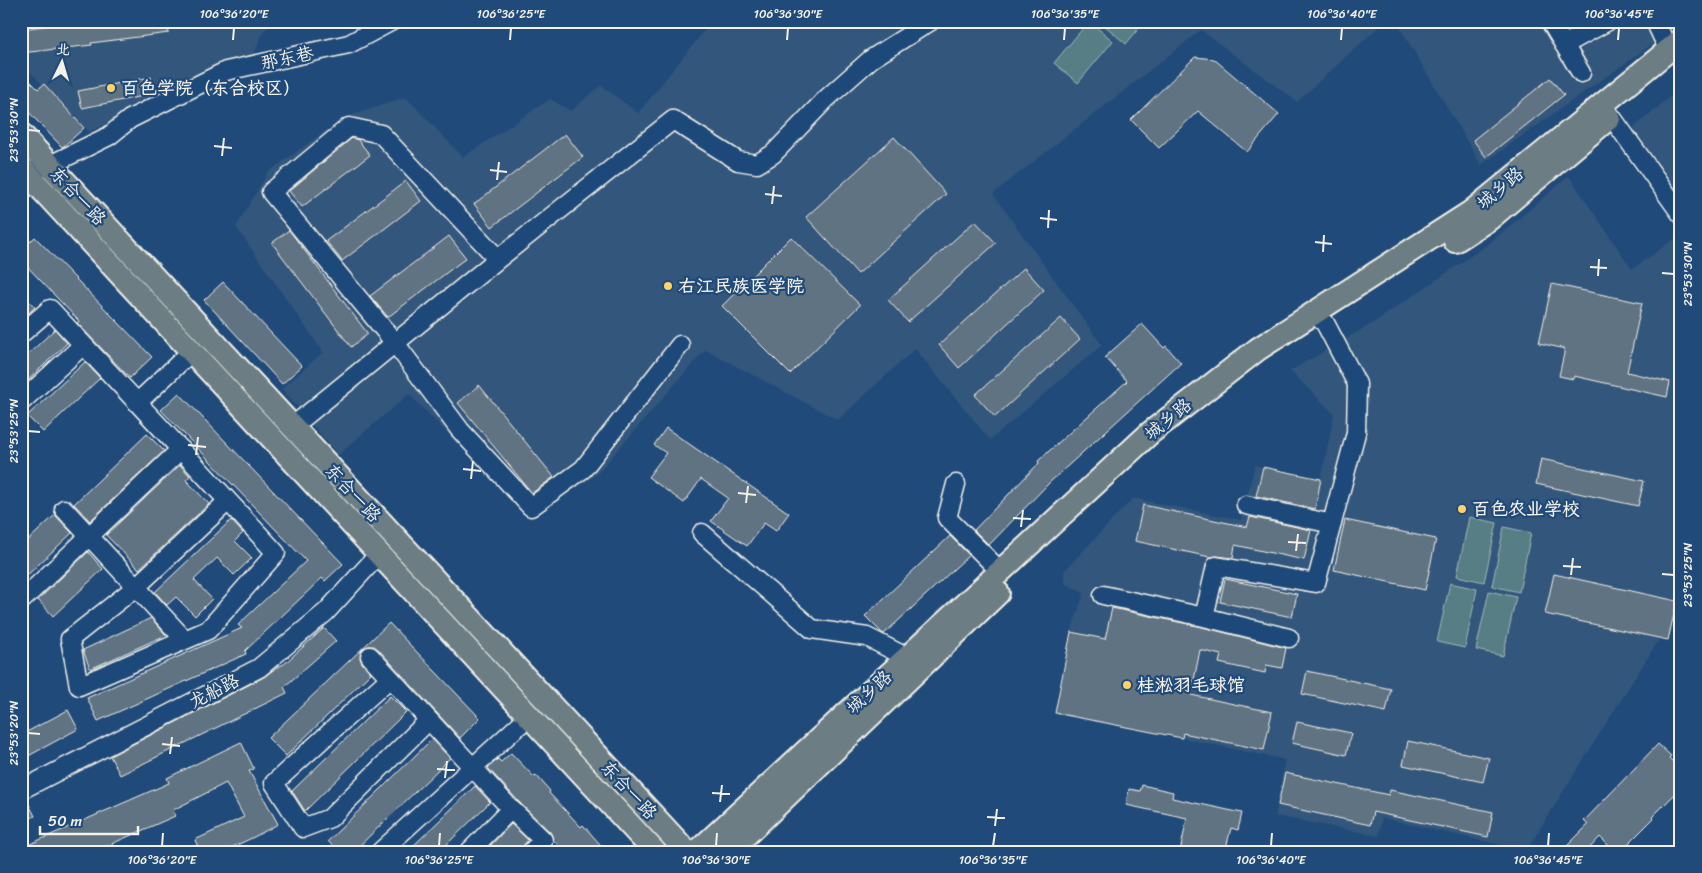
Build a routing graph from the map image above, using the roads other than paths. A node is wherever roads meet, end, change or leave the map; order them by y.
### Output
1 (392, 21) edge
2 (931, 21) edge
3 (1550, 21) edge
4 (1608, 21) edge
5 (1655, 21) edge
6 (1564, 45) junction
7 (1676, 49) edge
8 (1581, 73) dead end
9 (1611, 116) junction
10 (21, 134) edge
11 (50, 165) junction
12 (22, 170) edge
13 (1681, 214) edge
14 (498, 259) junction
15 (1319, 318) junction
16 (21, 334) edge
17 (395, 343) junction
18 (84, 345) junction
19 (680, 345) dead end
20 (192, 352) junction
21 (21, 402) edge
22 (138, 402) junction
23 (292, 427) junction
24 (181, 449) junction
25 (956, 484) dead end
26 (228, 501) junction
27 (1246, 505) dead end
28 (64, 509) dead end
29 (1332, 524) junction
30 (702, 534) dead end
31 (89, 536) junction
32 (379, 554) junction
33 (1000, 571) junction
34 (136, 587) junction
35 (1103, 595) dead end
36 (21, 601) edge
37 (1204, 618) junction
38 (1289, 638) dead end
39 (185, 640) junction
40 (370, 656) dead end
41 (906, 657) junction
42 (390, 678) junction
43 (529, 716) junction
44 (429, 720) junction
45 (473, 768) junction
46 (21, 790) edge
47 (511, 809) junction
48 (380, 852) edge
49 (469, 852) edge
50 (531, 852) edge
51 (655, 852) edge
52 (687, 852) edge
53 (697, 852) edge
54 (728, 852) edge

1 - 11 street, 那东巷
2 - 14 street
3 - 6 street
4 - 6 street
5 - 7 street
6 - 8 street
7 - 9 main road, 城乡路
7 - 15 main road, 城乡路
9 - 13 street
9 - 15 main road, 城乡路
10 - 11 main road, 东合一路
11 - 12 street, 那东巷
11 - 23 main road, 东合一路
12 - 20 main road, 东合一路
14 - 17 street
14 - 17 street
15 - 29 street
15 - 33 main road, 城乡路
15 - 54 main road, 城乡路
16 - 18 street
17 - 19 street
17 - 23 street
18 - 21 street
18 - 22 street
20 - 22 street
20 - 32 main road, 东合一路
22 - 24 street
23 - 52 main road, 东合一路
24 - 26 street
24 - 31 street
25 - 33 street
26 - 34 street
26 - 39 street
27 - 29 street
28 - 31 street
29 - 37 street
30 - 41 street
31 - 34 street
31 - 36 street
32 - 43 main road, 东合一路
32 - 46 street, 龙船路
33 - 41 main road, 城乡路
34 - 39 street
34 - 39 street
35 - 37 street
37 - 38 street
40 - 42 street
41 - 53 main road, 城乡路
42 - 44 street
42 - 44 street
43 - 45 street
43 - 51 main road, 东合一路
44 - 45 street
45 - 47 street
45 - 48 street
47 - 49 street
47 - 50 street

